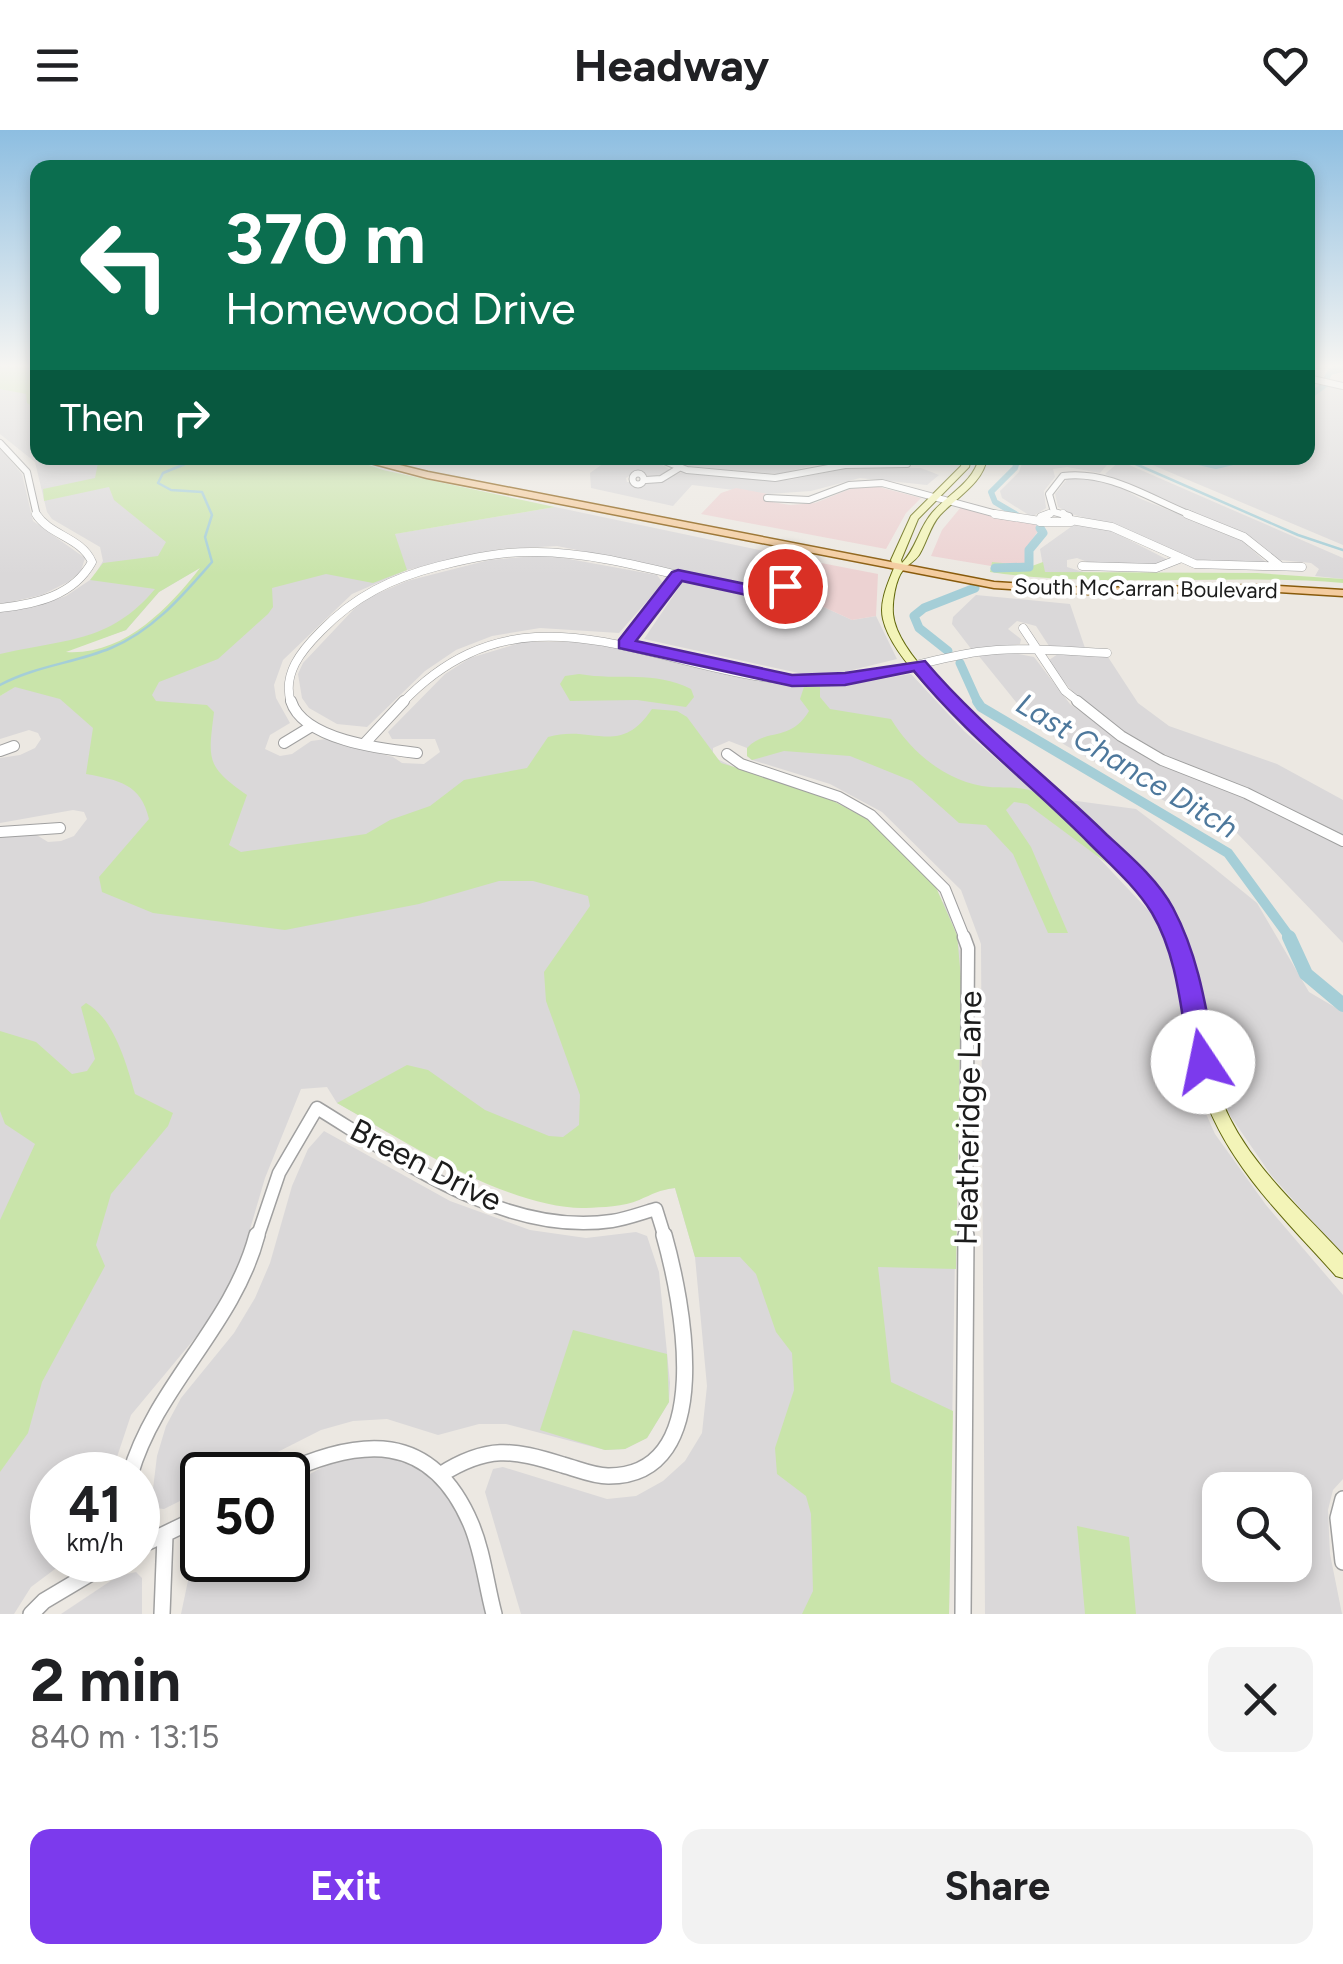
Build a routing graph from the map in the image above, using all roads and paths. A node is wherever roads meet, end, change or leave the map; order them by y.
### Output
1 (0, 442) edge
2 (389, 465) edge
3 (407, 465) edge
4 (672, 465) edge
5 (845, 465) edge
6 (965, 465) edge
7 (981, 465) edge
8 (678, 468) junction
9 (646, 480) dead end
10 (934, 496) junction
11 (767, 498) dead end
12 (949, 500) junction
13 (1054, 512) junction
14 (1071, 520) junction
15 (1040, 521) junction
16 (1178, 559) junction
17 (902, 563) junction
18 (1279, 565) junction
19 (1082, 566) dead end
20 (1302, 567) dead end
21 (678, 575) junction
22 (1343, 591) edge
23 (776, 593) dead end
24 (0, 608) edge
25 (1022, 628) dead end
26 (625, 644) junction
27 (1038, 650) junction
28 (1108, 652) dead end
29 (918, 665) junction
30 (312, 726) junction
31 (365, 743) junction
32 (284, 744) dead end
33 (14, 746) dead end
34 (0, 752) edge
35 (416, 753) dead end
36 (727, 754) dead end
37 (60, 828) dead end
38 (0, 832) edge
39 (1343, 841) edge
40 (1343, 1270) edge
41 (137, 1452) edge
42 (310, 1460) edge
43 (440, 1475) junction
44 (1343, 1499) edge
45 (180, 1528) edge
46 (165, 1536) junction
47 (160, 1538) edge
48 (1343, 1562) edge
49 (76, 1582) edge
50 (30, 1614) edge
51 (162, 1614) edge
52 (494, 1614) edge
53 (963, 1614) edge

1 - 24 street
2 - 17 main road, South McCarran Boulevard
3 - 17 main road, South McCarran Boulevard
4 - 8 street
5 - 8 street
6 - 10 main road
7 - 12 main road
8 - 9 street
10 - 11 street
10 - 12 street
10 - 17 main road
12 - 15 street
12 - 17 main road
13 - 14 street
13 - 15 street
13 - 18 street
14 - 15 street
14 - 16 street
16 - 18 street
16 - 19 street
17 - 22 main road, South McCarran Boulevard
17 - 29 main road
18 - 20 street
21 - 23 street
21 - 26 street
21 - 30 street
25 - 27 street
26 - 29 street
26 - 31 street
27 - 28 street
27 - 29 street
27 - 39 street
29 - 40 main road
30 - 31 street
30 - 32 street
31 - 35 street
33 - 34 street
36 - 53 street, Heatheridge Lane
37 - 38 street
41 - 43 street, Breen Drive
42 - 43 street
43 - 52 street
44 - 48 street
45 - 46 street
46 - 47 street
46 - 51 street
49 - 50 street

